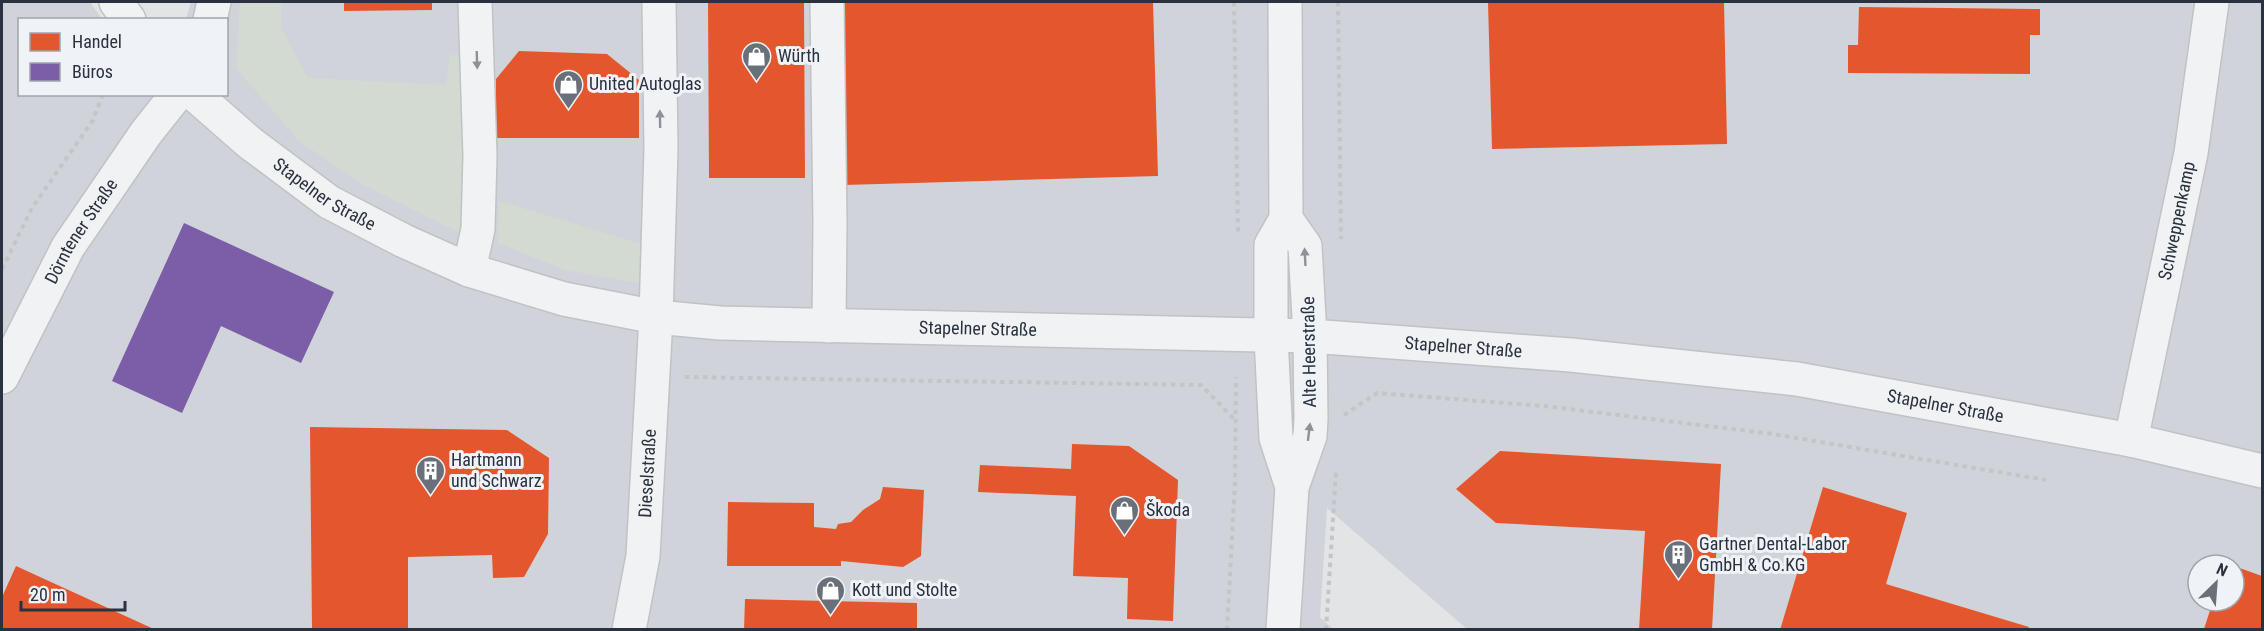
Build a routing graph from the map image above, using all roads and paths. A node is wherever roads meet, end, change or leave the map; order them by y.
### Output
1 (116, 2) edge
2 (214, 2) edge
3 (475, 2) edge
4 (659, 2) edge
5 (827, 2) edge
6 (1286, 2) edge
7 (2212, 2) edge
8 (128, 18) edge
9 (210, 18) edge
10 (102, 96) edge
11 (175, 96) edge
12 (196, 96) edge
13 (1286, 219) junction
14 (2, 268) edge
15 (469, 270) junction
16 (656, 317) junction
17 (829, 326) junction
18 (1271, 336) junction
19 (1310, 336) junction
20 (10, 339) edge
21 (2, 377) edge
22 (651, 377) junction
23 (1339, 419) dead end
24 (1236, 421) dead end
25 (2131, 440) junction
26 (2262, 471) edge
27 (2046, 480) dead end
28 (1292, 487) junction
29 (629, 630) edge
30 (1283, 630) edge

1 - 8 street
2 - 9 street
3 -> 15 street
16 -> 4 street
5 - 17 street
6 - 13 street, Alte Heerstraße
7 - 25 street, Schweppenkamp
10 - 14 path
11 - 20 street, Dörntener Straße
12 - 15 street, Stapelner Straße
13 - 18 street, Alte Heerstraße
19 -> 13 street, Alte Heerstraße
15 - 16 street, Stapelner Straße
16 - 17 street, Stapelner Straße
16 - 22 street, Dieselstraße
17 - 18 street, Stapelner Straße
18 - 19 street, Stapelner Straße
18 - 28 street, Alte Heerstraße
19 - 25 street, Stapelner Straße
28 -> 19 street, Alte Heerstraße
20 - 21 street, Dörntener Straße
22 - 24 path
22 - 29 street, Dieselstraße
23 - 27 path
25 - 26 street, Stapelner Straße
28 - 30 street, Alte Heerstraße

